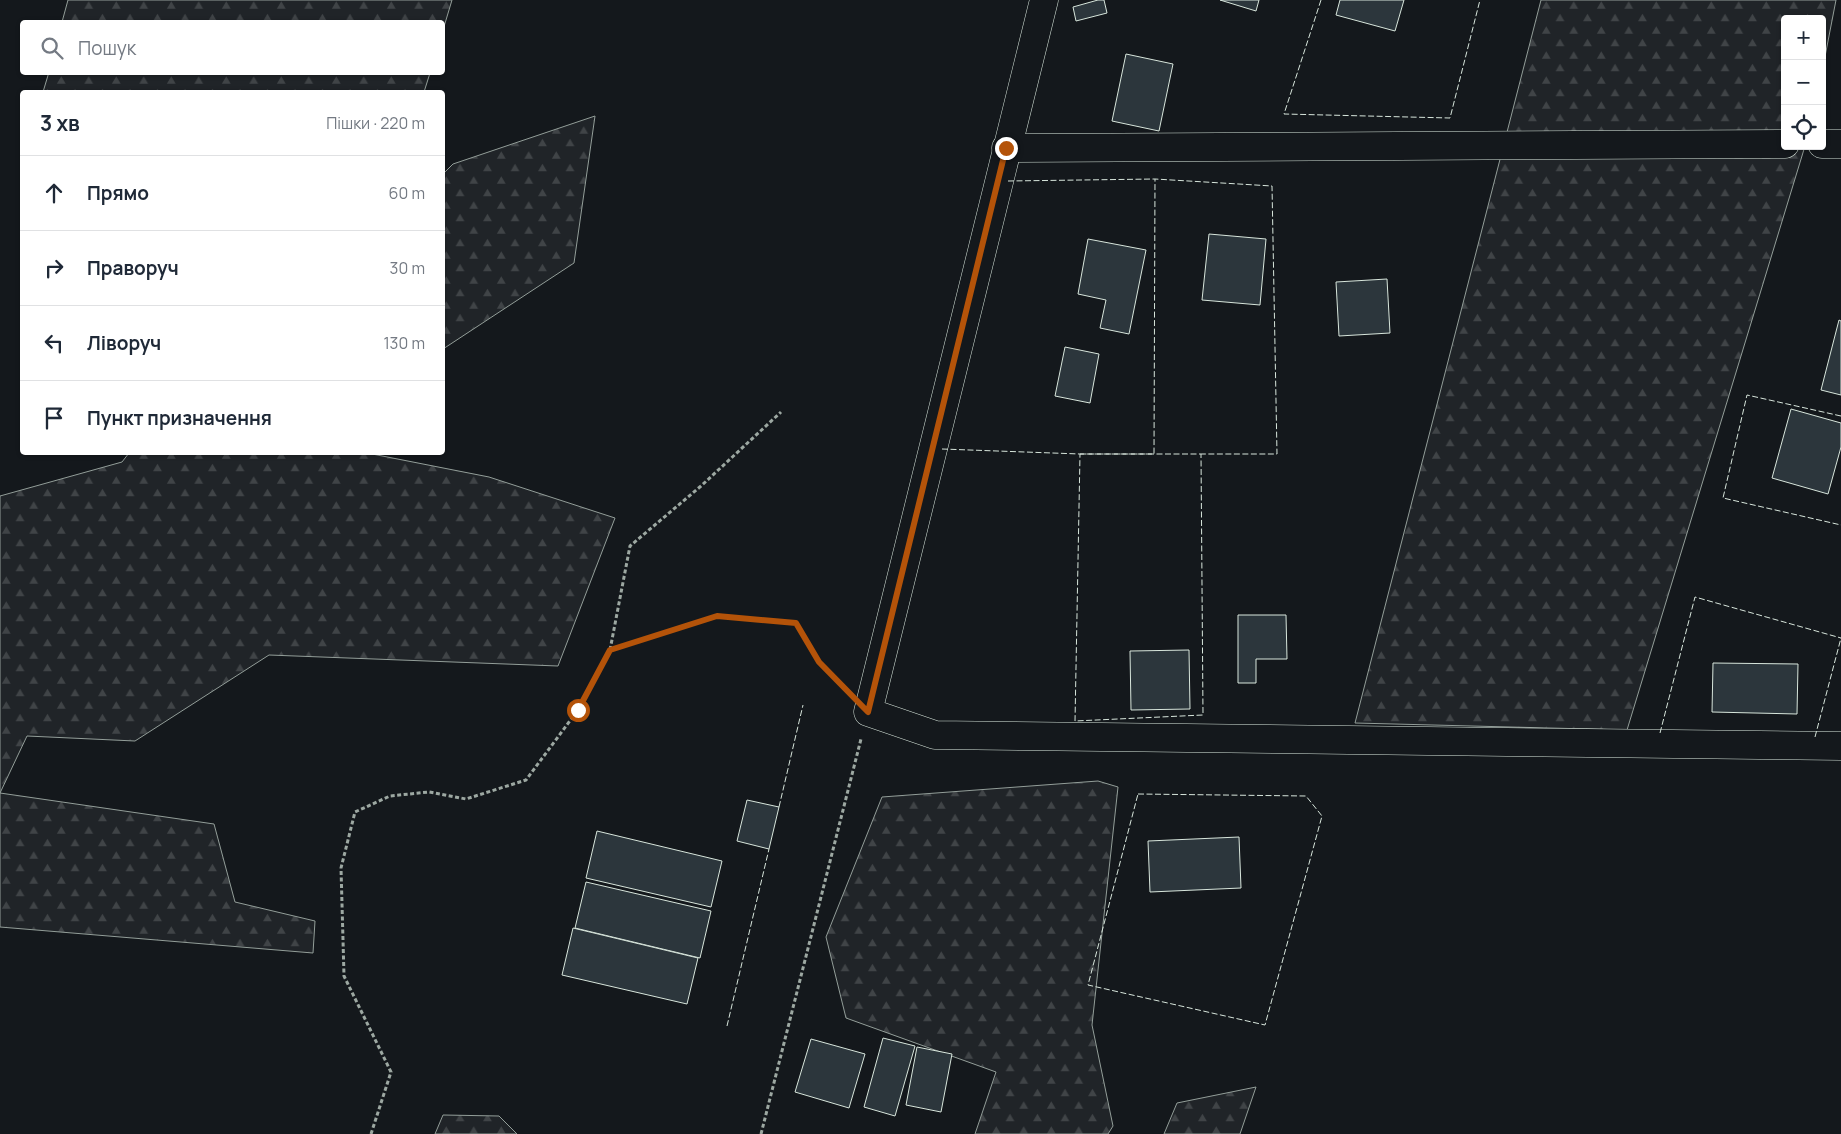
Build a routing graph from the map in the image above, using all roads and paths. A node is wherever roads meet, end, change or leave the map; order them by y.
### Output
1 (1044, 0) edge
2 (1781, 144) edge
3 (1826, 144) edge
4 (1841, 144) edge
5 (1006, 148) junction
6 (781, 412) dead end
7 (610, 650) junction
8 (868, 712) junction
9 (1841, 746) edge
10 (371, 1134) edge
11 (761, 1134) edge

1 - 5 street
2 - 5 street
3 - 4 street
5 - 8 street
6 - 7 path
7 - 8 path
7 - 10 path
8 - 9 street
8 - 11 path

